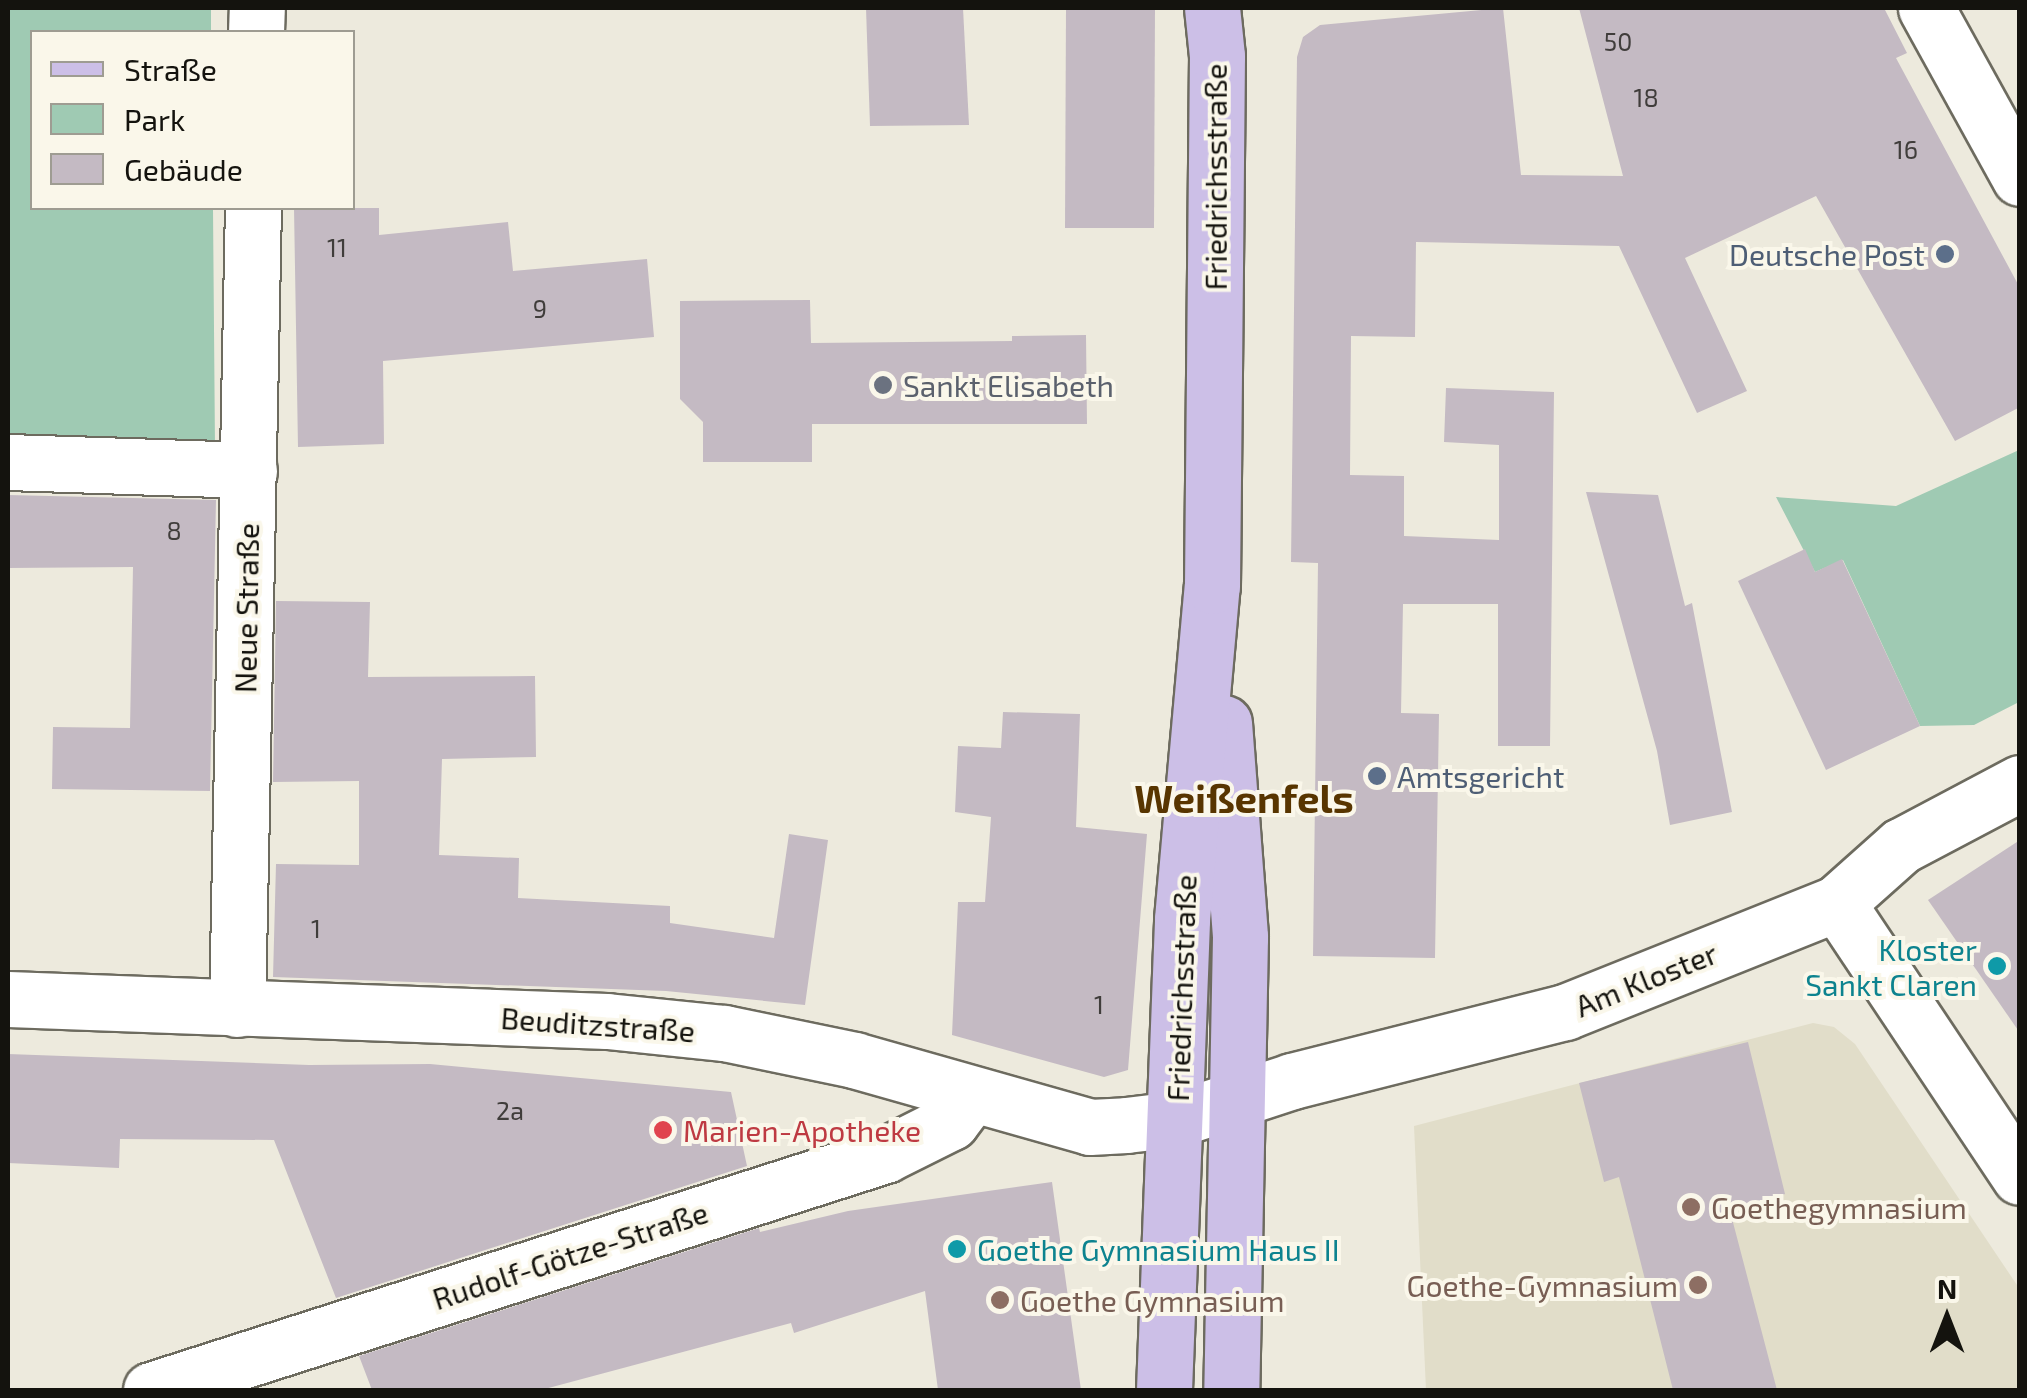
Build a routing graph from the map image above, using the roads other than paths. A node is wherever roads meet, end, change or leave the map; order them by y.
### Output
1 (1212, 8) edge
2 (1926, 8) edge
3 (2020, 178) edge
4 (254, 210) edge
5 (8, 462) edge
6 (249, 470) junction
7 (1212, 586) junction
8 (2020, 783) edge
9 (1848, 921) junction
10 (8, 999) edge
11 (237, 1009) junction
12 (972, 1094) junction
13 (1238, 1098) junction
14 (1176, 1119) junction
15 (2020, 1178) edge
16 (152, 1390) edge
17 (1164, 1390) edge
18 (1231, 1390) edge

1 - 7 main road, Friedrichsstraße
2 - 3 street
4 - 6 street, Neue Straße
5 - 6 street
6 - 11 street, Neue Straße
7 - 13 main road, Friedrichsstraße
7 - 14 main road, Friedrichsstraße
8 - 9 street, Am Kloster
9 - 13 street, Am Kloster
9 - 15 street
10 - 11 street, Beuditzstraße
11 - 12 street, Beuditzstraße
12 - 14 street, Beuditzstraße
12 - 16 street, Rudolf-Götze-Straße
13 - 14 street, Am Kloster
13 - 18 main road, Friedrichsstraße
14 - 17 main road, Friedrichsstraße

